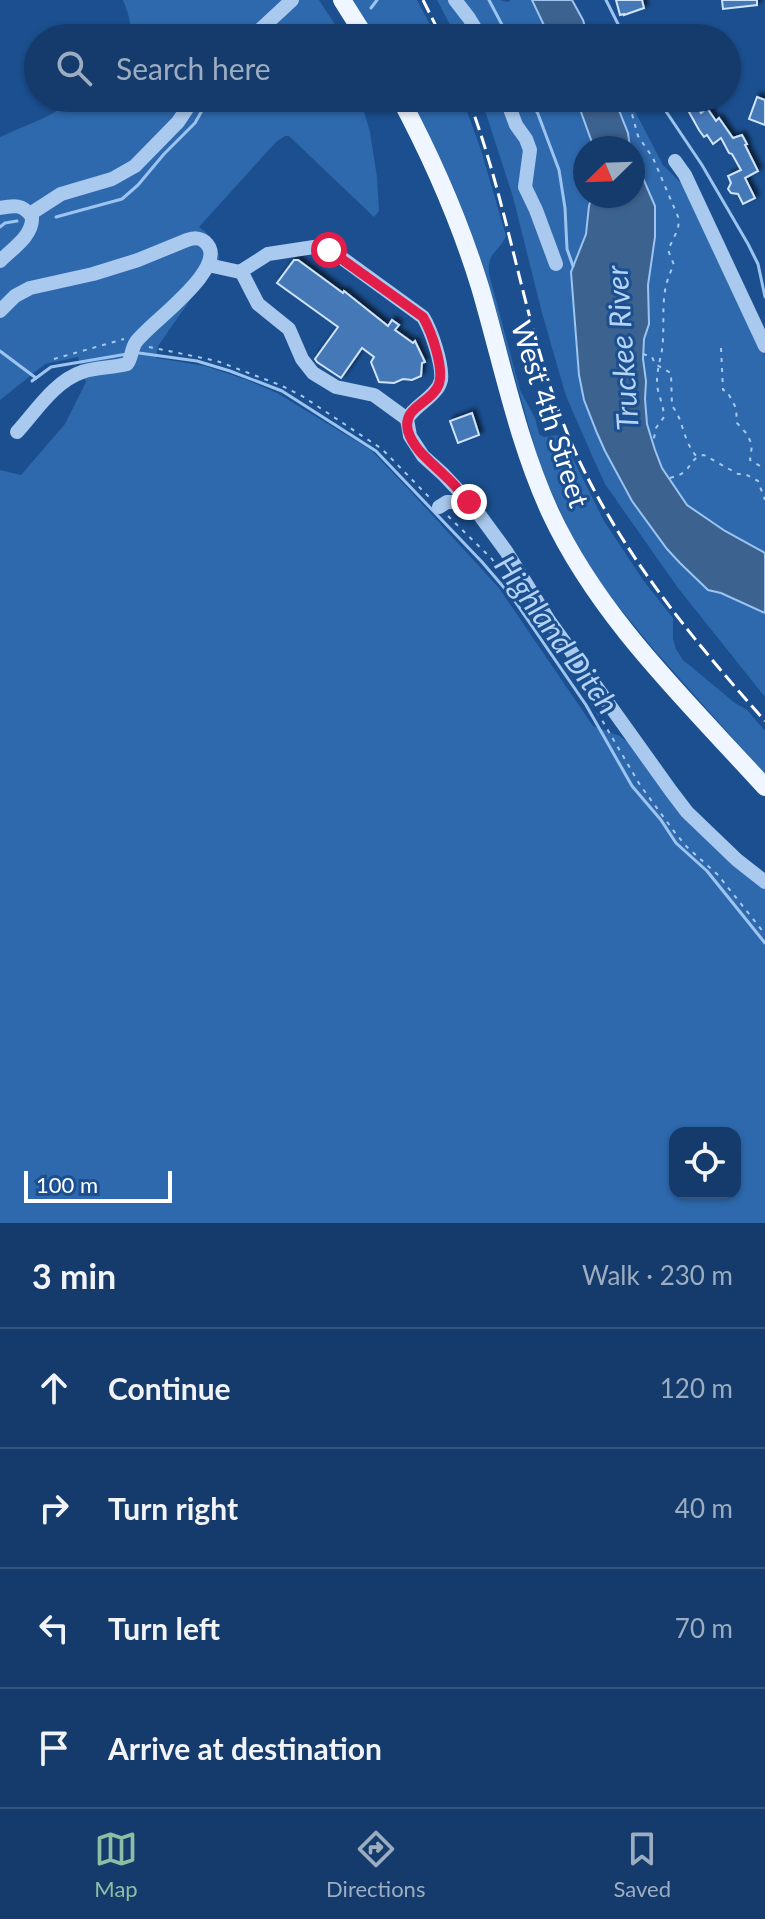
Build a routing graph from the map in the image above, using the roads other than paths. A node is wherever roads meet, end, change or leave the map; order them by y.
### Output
1 (292, 0) edge
2 (342, 0) edge
3 (455, 0) edge
4 (266, 24) edge
5 (357, 24) edge
6 (473, 24) edge
7 (185, 112) edge
8 (407, 112) edge
9 (511, 112) edge
10 (675, 161) dead end
11 (0, 208) edge
12 (30, 214) junction
13 (0, 261) edge
14 (556, 264) dead end
15 (208, 265) junction
16 (241, 271) junction
17 (0, 311) edge
18 (765, 346) edge
19 (407, 419) junction
20 (17, 432) dead end
21 (469, 502) junction
22 (439, 507) road end
23 (765, 787) edge
24 (765, 882) edge

1 - 4 street
2 - 5 main road
3 - 6 street
7 - 12 street
8 - 23 main road, West 4th Street
9 - 14 street
10 - 18 street
11 - 12 street
12 - 13 street
15 - 16 street
15 - 17 street
15 - 20 street
16 - 19 street
16 - 19 street
19 - 21 street
21 - 22 street
21 - 24 street

